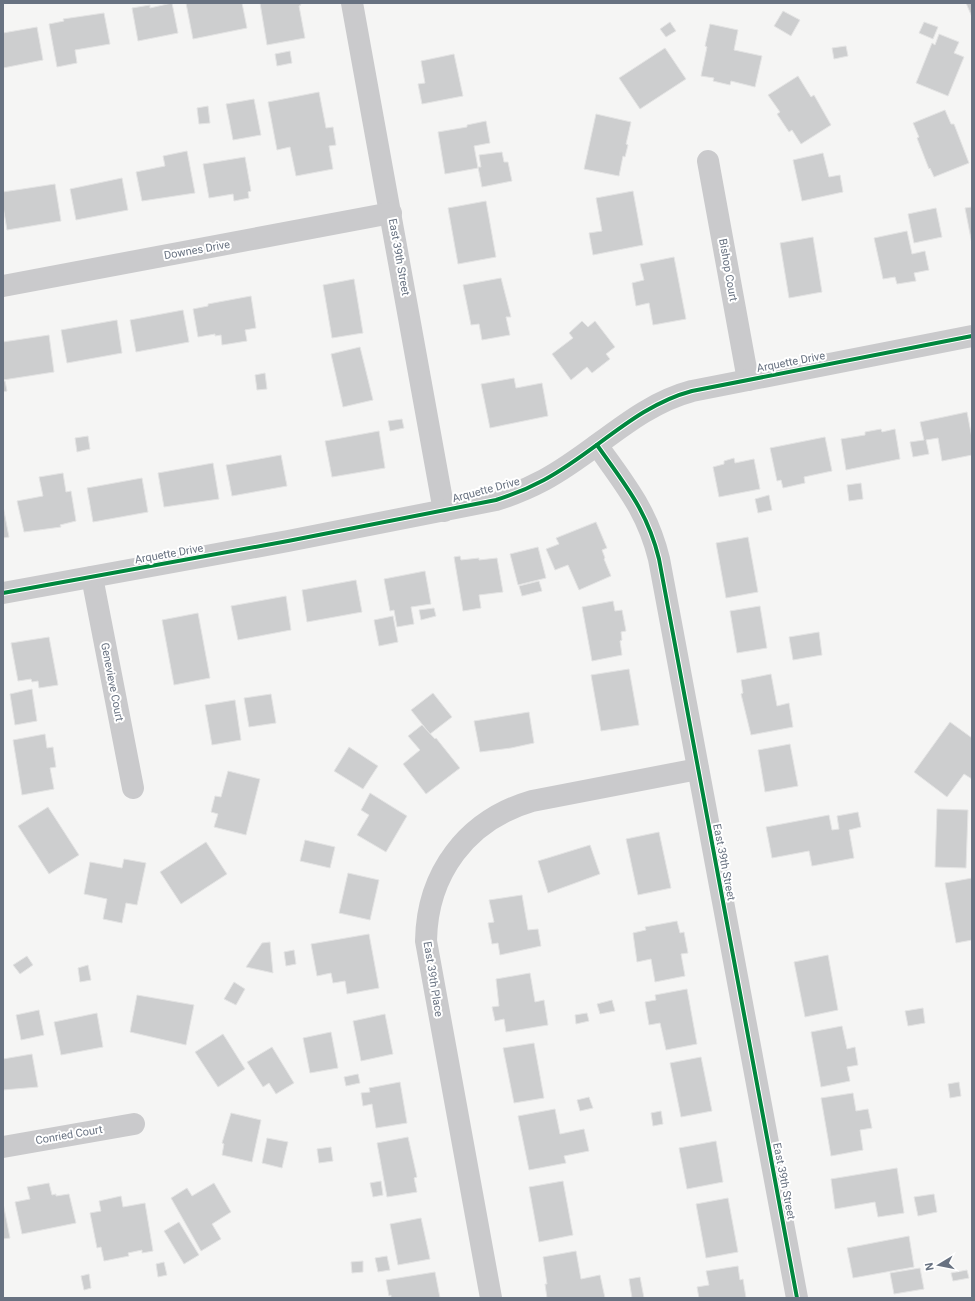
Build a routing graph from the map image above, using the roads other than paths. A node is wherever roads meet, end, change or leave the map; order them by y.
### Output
1 (352, 3) edge
2 (708, 161) dead end
3 (391, 213) junction
4 (3, 286) edge
5 (972, 336) edge
6 (748, 380) junction
7 (597, 445) junction
8 (444, 511) junction
9 (92, 577) junction
10 (3, 593) edge
11 (698, 769) junction
12 (132, 788) dead end
13 (134, 1124) dead end
14 (3, 1147) edge
15 (491, 1298) edge
16 (797, 1298) edge

1 - 3 street, East 39th Street
2 - 6 street, Bishop Court
3 - 4 street, Downes Drive
3 - 8 street, East 39th Street
5 - 6 street, Arquette Drive
6 - 7 street, Arquette Drive
7 - 8 street, Arquette Drive
7 - 11 street, East 39th Street
8 - 9 street, Arquette Drive
9 - 10 street, Arquette Drive
9 - 12 street, Genevieve Court
11 - 15 street, East 39th Place
11 - 16 street, East 39th Street
13 - 14 street, Conried Court

